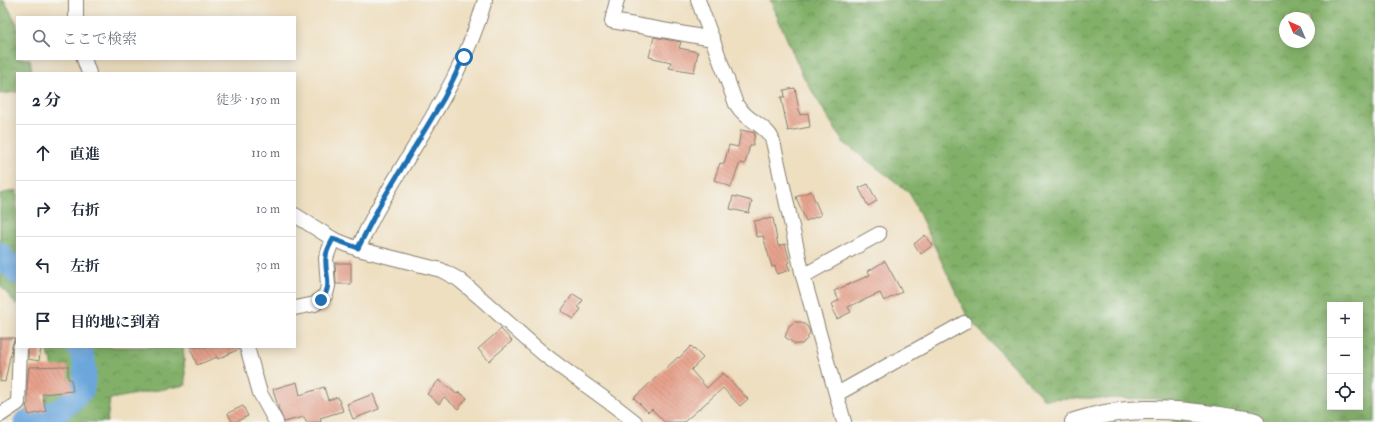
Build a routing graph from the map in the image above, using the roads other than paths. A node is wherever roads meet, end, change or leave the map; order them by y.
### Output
1 (76, 0) edge
2 (485, 0) edge
3 (617, 0) edge
4 (698, 0) edge
5 (76, 16) edge
6 (713, 39) junction
7 (84, 60) edge
8 (89, 72) edge
9 (296, 216) edge
10 (879, 234) dead end
11 (333, 239) junction
12 (358, 248) junction
13 (803, 276) junction
14 (296, 308) edge
15 (964, 323) dead end
16 (20, 348) edge
17 (247, 348) edge
18 (837, 394) junction
19 (0, 415) edge
20 (276, 422) edge
21 (635, 422) edge
22 (844, 422) edge
23 (1074, 422) edge
24 (1254, 422) edge

1 - 5 street
2 - 12 street
3 - 6 street
4 - 6 street
6 - 13 street
7 - 8 street
9 - 11 street
10 - 13 street
11 - 12 street
11 - 14 street
12 - 21 street
13 - 18 street
15 - 18 street
16 - 19 street
17 - 20 street
18 - 22 street
23 - 24 street

